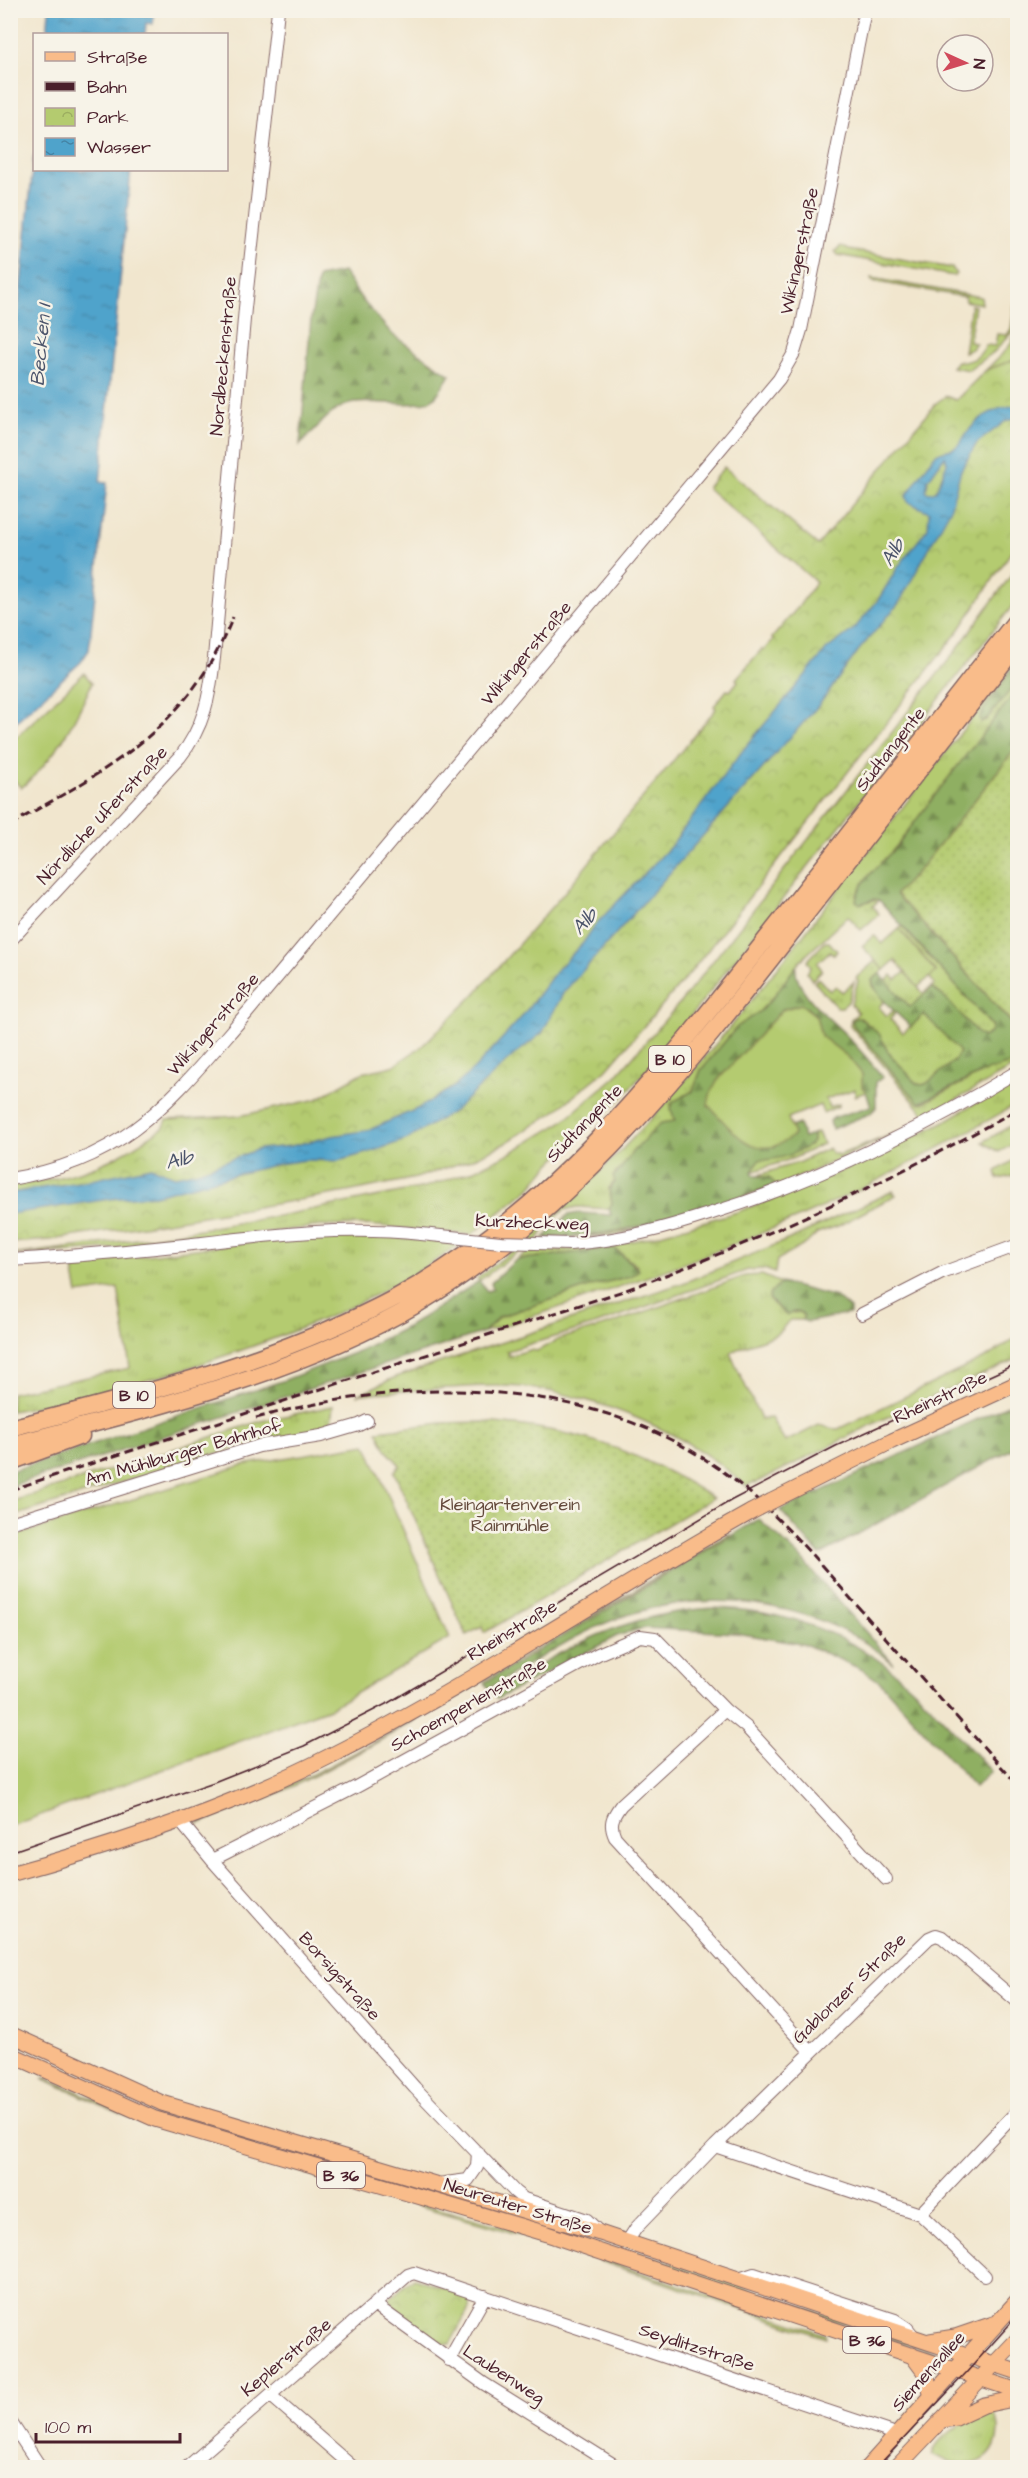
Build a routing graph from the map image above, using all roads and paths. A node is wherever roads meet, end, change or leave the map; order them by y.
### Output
1 (278, 10) edge
2 (865, 10) edge
3 (1017, 618) edge
4 (1017, 644) edge
5 (207, 705) joint
6 (10, 941) edge
7 (1017, 1071) edge
8 (10, 1179) edge
9 (1017, 1245) edge
10 (10, 1260) edge
11 (862, 1314) dead end
12 (1017, 1383) edge
13 (55, 1417) junction
14 (107, 1420) junction
15 (10, 1421) edge
16 (367, 1421) dead end
17 (10, 1428) edge
18 (10, 1445) edge
19 (10, 1462) edge
20 (10, 1523) edge
21 (725, 1710) junction
22 (179, 1820) junction
23 (212, 1860) junction
24 (10, 1874) edge
25 (886, 1879) dead end
26 (1017, 2002) edge
27 (10, 2034) edge
28 (811, 2052) junction
29 (10, 2054) edge
30 (1017, 2110) edge
31 (715, 2146) junction
32 (478, 2152) junction
33 (437, 2184) junction
34 (920, 2214) junction
35 (600, 2233) junction
36 (627, 2242) junction
37 (621, 2259) junction
38 (410, 2274) joint
39 (985, 2276) dead end
40 (485, 2296) junction
41 (1017, 2300) edge
42 (374, 2304) junction
43 (996, 2323) junction
44 (1017, 2339) edge
45 (921, 2340) junction
46 (912, 2355) junction
47 (968, 2356) junction
48 (449, 2360) junction
49 (993, 2364) junction
50 (956, 2370) junction
51 (1017, 2372) edge
52 (980, 2378) junction
53 (1017, 2391) edge
54 (270, 2395) junction
55 (932, 2397) junction
56 (1017, 2398) edge
57 (941, 2420) junction
58 (10, 2421) edge
59 (896, 2436) junction
60 (40, 2468) edge
61 (186, 2468) edge
62 (354, 2468) edge
63 (619, 2468) edge
64 (867, 2468) edge
65 (896, 2468) edge

1 - 5 street, Nordbeckenstraße
2 - 8 street, Wikingerstraße
3 - 13 highway, Südtangente / B 10
4 - 14 highway, Südtangente / B 10
5 - 6 street, Nördliche Uferstraße
7 - 10 street, Kurzheckweg, bridge
9 - 11 street
12 - 22 main road, Rheinstraße, bridge
13 - 15 highway
13 - 17 highway, Südtangente / B 10
14 - 18 highway, Südtangente / B 10
14 - 19 highway
16 - 20 street, Am Mühlburger Bahnhof
21 - 23 street, Schoemperlenstraße
21 - 25 street, Schoemperlenstraße
21 - 28 street
22 - 23 street, Borsigstraße
22 - 24 main road, Rheinstraße
23 - 32 street, Borsigstraße
26 - 28 street, Gablonzer Straße
27 - 33 main road, Neureuter Straße
28 - 31 street, Gablonzer Straße
29 - 37 main road, Neureuter Straße / B 36
30 - 34 street
31 - 34 street
31 - 36 street, Gablonzer Straße
32 - 33 street
32 - 35 street, Borsigstraße
33 - 35 main road, Neureuter Straße
34 - 39 street
35 - 36 main road, Neureuter Straße
36 - 37 main road, Gablonzer Straße
36 - 45 main road, Neureuter Straße
37 - 46 main road, Neureuter Straße / B 36
38 - 40 street, Seydlitzstraße
38 - 42 street, Keplerstraße
40 - 48 street
40 - 59 street, Seydlitzstraße
41 - 43 main road, Siemensallee
42 - 48 street, Laubenweg
42 - 54 street, Keplerstraße
43 - 45 main road
43 - 47 main road, Siemensallee
44 - 49 main road
45 - 47 main road, Neureuter Straße
46 - 50 main road, Neureuter Straße / B 36
46 - 55 main road
47 - 49 main road, Neureuter Straße
47 - 50 main road, Siemensallee
48 - 63 street, Laubenweg
49 - 51 main road, Neureuter Straße
49 - 52 main road
50 - 52 main road, Neureuter Straße / B 36
50 - 55 main road, Siemensallee
52 - 53 main road, Neureuter Straße / B 36
52 - 57 main road
54 - 61 street, Keplerstraße
54 - 62 street
55 - 59 main road, Siemensallee
56 - 57 main road
57 - 65 main road
58 - 60 street
59 - 64 main road, Siemensallee

